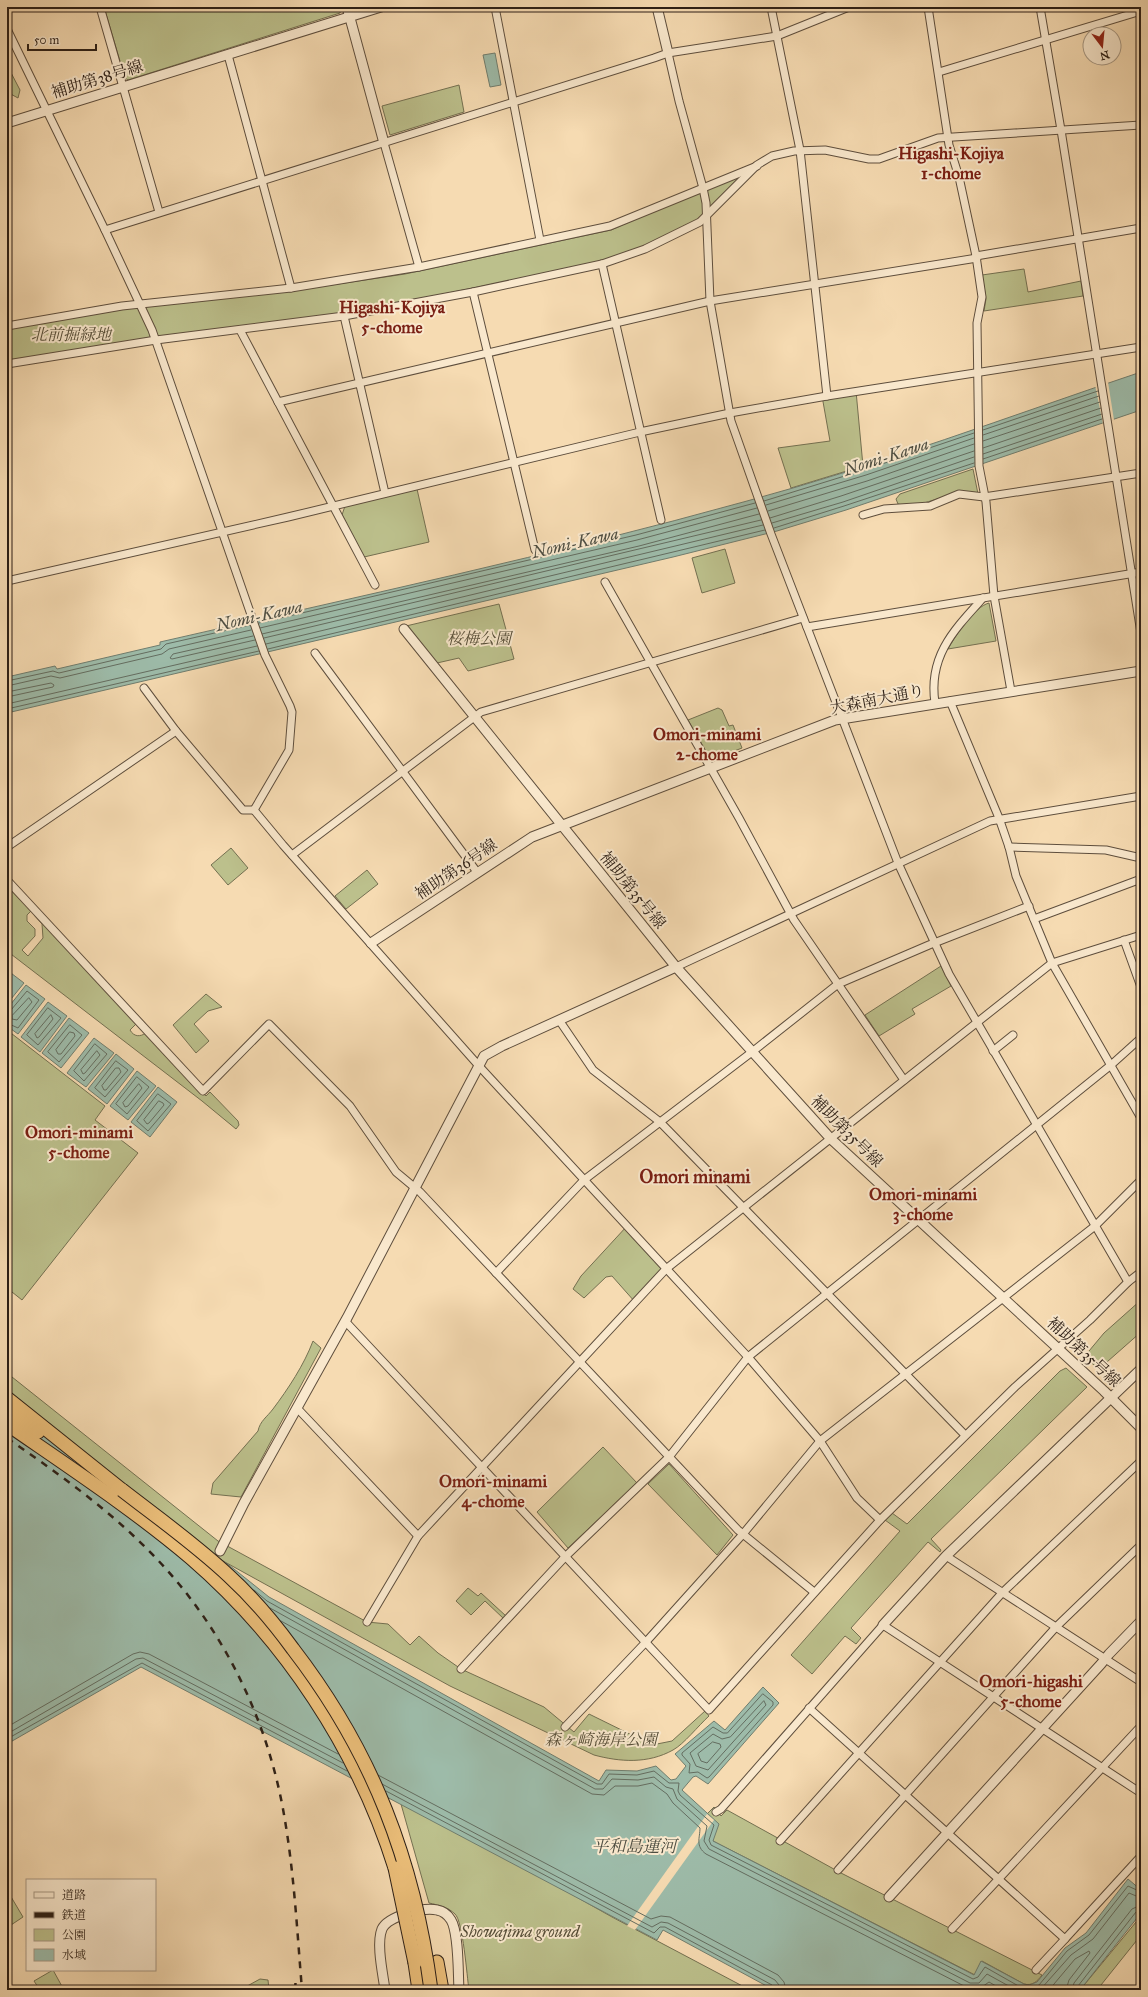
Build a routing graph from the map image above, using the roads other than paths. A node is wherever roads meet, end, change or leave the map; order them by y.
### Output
1 (100, 7) edge
2 (347, 7) edge
3 (381, 7) edge
4 (495, 7) edge
5 (657, 7) edge
6 (771, 7) edge
7 (848, 7) edge
8 (928, 7) edge
9 (1040, 7) edge
10 (1141, 11) edge
11 (349, 17) junction
12 (7, 29) edge
13 (777, 36) junction
14 (1045, 40) junction
15 (668, 53) junction
16 (228, 55) junction
17 (939, 72) junction
18 (123, 88) junction
19 (513, 102) junction
20 (46, 111) junction
21 (7, 123) edge
22 (1141, 125) edge
23 (1061, 130) junction
24 (949, 138) junction
25 (384, 143) junction
26 (800, 150) junction
27 (758, 166) junction
28 (262, 180) junction
29 (703, 188) junction
30 (159, 212) junction
31 (706, 216) junction
32 (1141, 228) edge
33 (106, 230) junction
34 (1078, 238) junction
35 (540, 240) junction
36 (977, 257) junction
37 (602, 264) junction
38 (419, 267) junction
39 (815, 284) junction
40 (291, 288) junction
41 (473, 292) junction
42 (710, 301) junction
43 (140, 304) junction
44 (344, 316) junction
45 (616, 323) junction
46 (7, 326) edge
47 (240, 330) junction
48 (156, 340) junction
49 (1141, 346) edge
50 (1097, 354) junction
51 (487, 355) junction
52 (7, 364) edge
53 (977, 373) junction
54 (360, 384) junction
55 (827, 396) junction
56 (278, 402) junction
57 (730, 413) junction
58 (640, 432) junction
59 (513, 462) junction
60 (1141, 473) edge
61 (1116, 477) junction
62 (385, 493) junction
63 (984, 498) junction
64 (332, 505) junction
65 (862, 515) dead end
66 (661, 520) dead end
67 (222, 532) junction
68 (535, 550) dead end
69 (1141, 572) edge
70 (1131, 574) junction
71 (7, 581) edge
72 (605, 582) dead end
73 (375, 585) dead end
74 (994, 596) junction
75 (983, 598) junction
76 (803, 618) junction
77 (807, 627) junction
78 (404, 629) dead end
79 (1141, 633) edge
80 (315, 653) dead end
81 (650, 662) junction
82 (1141, 671) edge
83 (144, 688) dead end
84 (1011, 691) junction
85 (950, 701) junction
86 (935, 703) junction
87 (473, 717) junction
88 (843, 718) junction
89 (176, 731) junction
90 (711, 768) junction
91 (402, 770) junction
92 (1141, 796) edge
93 (254, 810) junction
94 (999, 818) junction
95 (562, 826) junction
96 (7, 847) edge
97 (1009, 847) junction
98 (292, 855) junction
99 (1141, 858) edge
100 (898, 863) junction
101 (477, 872) junction
102 (1141, 879) edge
103 (7, 880) edge
104 (1029, 906) junction
105 (791, 913) junction
106 (1034, 919) junction
107 (1141, 935) edge
108 (1124, 940) junction
109 (934, 942) junction
110 (371, 944) junction
111 (1052, 963) junction
112 (676, 967) junction
113 (838, 984) junction
114 (1141, 987) edge
115 (560, 1020) junction
116 (976, 1023) junction
117 (1013, 1036) dead end
118 (1141, 1038) edge
119 (993, 1051) junction
120 (752, 1052) junction
121 (1111, 1065) junction
122 (479, 1066) junction
123 (904, 1080) junction
124 (1141, 1118) edge
125 (660, 1122) junction
126 (1036, 1125) junction
127 (831, 1139) junction
128 (584, 1180) junction
129 (1141, 1180) edge
130 (414, 1186) junction
131 (744, 1208) junction
132 (919, 1221) junction
133 (1095, 1226) junction
134 (666, 1269) junction
135 (1141, 1272) edge
136 (496, 1273) junction
137 (1128, 1282) junction
138 (826, 1293) junction
139 (1004, 1298) junction
140 (345, 1321) junction
141 (1058, 1348) junction
142 (748, 1357) junction
143 (580, 1362) junction
144 (1141, 1369) edge
145 (905, 1374) junction
146 (7, 1398) edge
147 (1111, 1398) junction
148 (297, 1408) junction
149 (7, 1411) edge
150 (7, 1424) edge
151 (1141, 1428) edge
152 (965, 1435) junction
153 (820, 1441) junction
154 (669, 1457) junction
155 (1141, 1460) edge
156 (482, 1467) junction
157 (122, 1490) junction
158 (880, 1520) junction
159 (743, 1534) junction
160 (418, 1536) junction
161 (1141, 1545) edge
162 (220, 1551) dead end
163 (946, 1556) junction
164 (565, 1558) junction
165 (814, 1592) junction
166 (1002, 1593) junction
167 (1141, 1621) edge
168 (367, 1622) dead end
169 (883, 1625) junction
170 (1056, 1627) junction
171 (645, 1643) junction
172 (1105, 1660) junction
173 (940, 1663) junction
174 (461, 1669) dead end
175 (1141, 1682) edge
176 (993, 1698) junction
177 (809, 1708) junction
178 (1141, 1726) edge
179 (566, 1728) dead end
180 (1042, 1729) junction
181 (860, 1753) junction
182 (1102, 1768) junction
183 (1141, 1793) edge
184 (906, 1795) junction
185 (716, 1812) dead end
186 (949, 1834) junction
187 (780, 1841) dead end
188 (1141, 1856) edge
189 (838, 1870) dead end
190 (999, 1880) junction
191 (412, 1886) junction
192 (889, 1897) dead end
193 (952, 1929) dead end
194 (1065, 1939) junction
195 (415, 1963) junction
196 (1036, 1970) dead end
197 (385, 1990) edge
198 (415, 1990) edge
199 (419, 1990) edge
200 (431, 1990) edge
201 (442, 1990) edge
202 (459, 1990) edge

1 - 18 street
2 - 11 street
3 - 11 street, 補助第38号線
4 - 19 street
5 - 15 street
6 - 13 street
7 - 13 street
8 - 17 street
9 - 14 street
10 - 14 street
11 - 16 street, 補助第38号線
11 - 25 street
12 - 20 street, 補助第38号線
13 - 15 street
13 - 26 street
14 - 17 street
14 - 23 street
15 - 19 street
15 - 29 street
16 - 18 street, 補助第38号線
16 - 28 street
17 - 24 street
18 - 20 street, 補助第38号線
18 - 30 street
19 - 25 street
19 - 35 street
20 - 21 street
20 - 33 street
22 - 23 street
23 - 24 street
23 - 34 street
24 - 26 street
24 - 36 street
25 - 28 street
25 - 38 street
26 - 27 street
26 - 39 street
27 - 29 street
27 - 31 street
28 - 30 street
28 - 40 street
29 - 31 street
29 - 35 street
30 - 33 street
31 - 37 street
31 - 42 street
32 - 34 street
33 - 43 street
34 - 36 street
34 - 50 street
35 - 38 street
36 - 39 street
36 - 53 street
37 - 41 street
37 - 45 street
38 - 40 street
39 - 42 street
39 - 55 street
40 - 43 street
41 - 44 street
41 - 51 street
42 - 45 street
42 - 57 street
43 - 46 street
43 - 48 street
44 - 47 street
44 - 54 street
45 - 51 street
45 - 58 street
47 - 48 street
47 - 56 street
48 - 52 street
48 - 67 street
49 - 50 street
50 - 53 street
50 - 61 street
51 - 54 street
51 - 59 street
53 - 55 street
53 - 63 street
54 - 56 street
54 - 62 street
55 - 57 street
56 - 64 street
57 - 58 street
57 - 76 street
58 - 59 street
58 - 66 street
59 - 62 street
59 - 68 street
60 - 61 street
61 - 63 street
61 - 70 street
62 - 64 street
63 - 65 street
63 - 74 street
64 - 67 street
64 - 73 street
67 - 71 street
67 - 93 street
69 - 70 street
70 - 74 street
70 - 79 street
72 - 81 street
74 - 75 street
74 - 84 street
75 - 77 street
75 - 86 street
76 - 77 street
76 - 81 street
77 - 88 street
78 - 87 street, 補助第35号線
80 - 91 street
81 - 87 street
81 - 90 street
82 - 84 street, 大森南大通り
83 - 89 street
84 - 85 street, 大森南大通り
85 - 86 street, 大森南大通り
85 - 94 street
86 - 88 street, 大森南大通り
87 - 91 street
87 - 95 street, 補助第35号線
88 - 90 street, 大森南大通り
88 - 100 street
89 - 93 street
89 - 96 street
90 - 95 street, 大森南大通り
90 - 105 street
91 - 98 street
91 - 101 street
92 - 94 street
93 - 98 street
94 - 97 street
94 - 100 street
95 - 101 street, 補助第36号線
95 - 112 street, 補助第35号線
97 - 99 street
97 - 104 street
98 - 110 street
100 - 105 street
100 - 109 street
101 - 110 street, 補助第36号線
102 - 106 street
103 - 130 street
104 - 106 street
104 - 109 street
105 - 112 street
105 - 113 street
106 - 111 street
107 - 108 street
108 - 111 street
108 - 114 street
109 - 113 street
109 - 116 street
110 - 122 street
111 - 116 street
111 - 121 street
112 - 115 street
112 - 120 street, 補助第35号線
113 - 120 street
113 - 123 street
115 - 122 street
115 - 125 street
116 - 119 street
116 - 123 street
117 - 119 street
118 - 121 street
119 - 126 street
120 - 125 street
120 - 127 street, 補助第35号線
121 - 124 street
121 - 126 street
122 - 128 street
122 - 130 street
123 - 127 street
125 - 128 street
125 - 131 street
126 - 132 street
126 - 133 street
127 - 131 street
127 - 132 street, 補助第35号線
128 - 134 street
128 - 136 street
129 - 133 street
130 - 136 street
130 - 140 street
131 - 134 street
131 - 138 street
132 - 138 street
132 - 139 street, 補助第35号線
133 - 137 street
133 - 139 street
134 - 142 street
134 - 143 street
135 - 137 street
136 - 143 street
137 - 141 street
138 - 142 street
138 - 145 street
139 - 141 street, 補助第35号線
139 - 145 street
140 - 148 street
140 - 156 street
141 - 147 street, 補助第35号線
141 - 152 street
142 - 153 street
142 - 154 street
143 - 154 street
143 - 156 street
144 - 147 street
145 - 152 street
145 - 153 street
146 - 157 highway
147 - 151 street, 補助第35号線
147 - 163 street
148 - 160 street
148 - 162 street
149 - 157 highway
150 - 195 highway, bridge
152 - 158 street
153 - 158 street
153 - 159 street
154 - 159 street
154 - 164 street
155 - 166 street
156 - 160 street
156 - 164 street
157 - 191 highway, bridge
158 - 165 street
159 - 165 street
159 - 171 street
160 - 168 street
161 - 170 street
163 - 166 street
163 - 169 street
164 - 171 street
164 - 174 street
165 - 171 street
166 - 170 street
166 - 173 street
167 - 172 street
169 - 173 street
169 - 177 street
170 - 172 street
170 - 176 street
171 - 179 street
172 - 175 street
172 - 180 street
173 - 176 street
173 - 181 street
176 - 180 street
176 - 184 street
177 - 181 street
177 - 185 street
178 - 182 street
180 - 182 street
180 - 186 street
181 - 184 street
181 - 187 street
182 - 183 street
182 - 190 street
184 - 186 street
184 - 189 street
186 - 190 street
186 - 192 street
188 - 194 street
190 - 193 street
190 - 194 street
191 - 200 highway, bridge
191 - 201 highway, bridge
194 - 196 street
195 - 198 highway
195 - 199 highway
197 - 202 street

